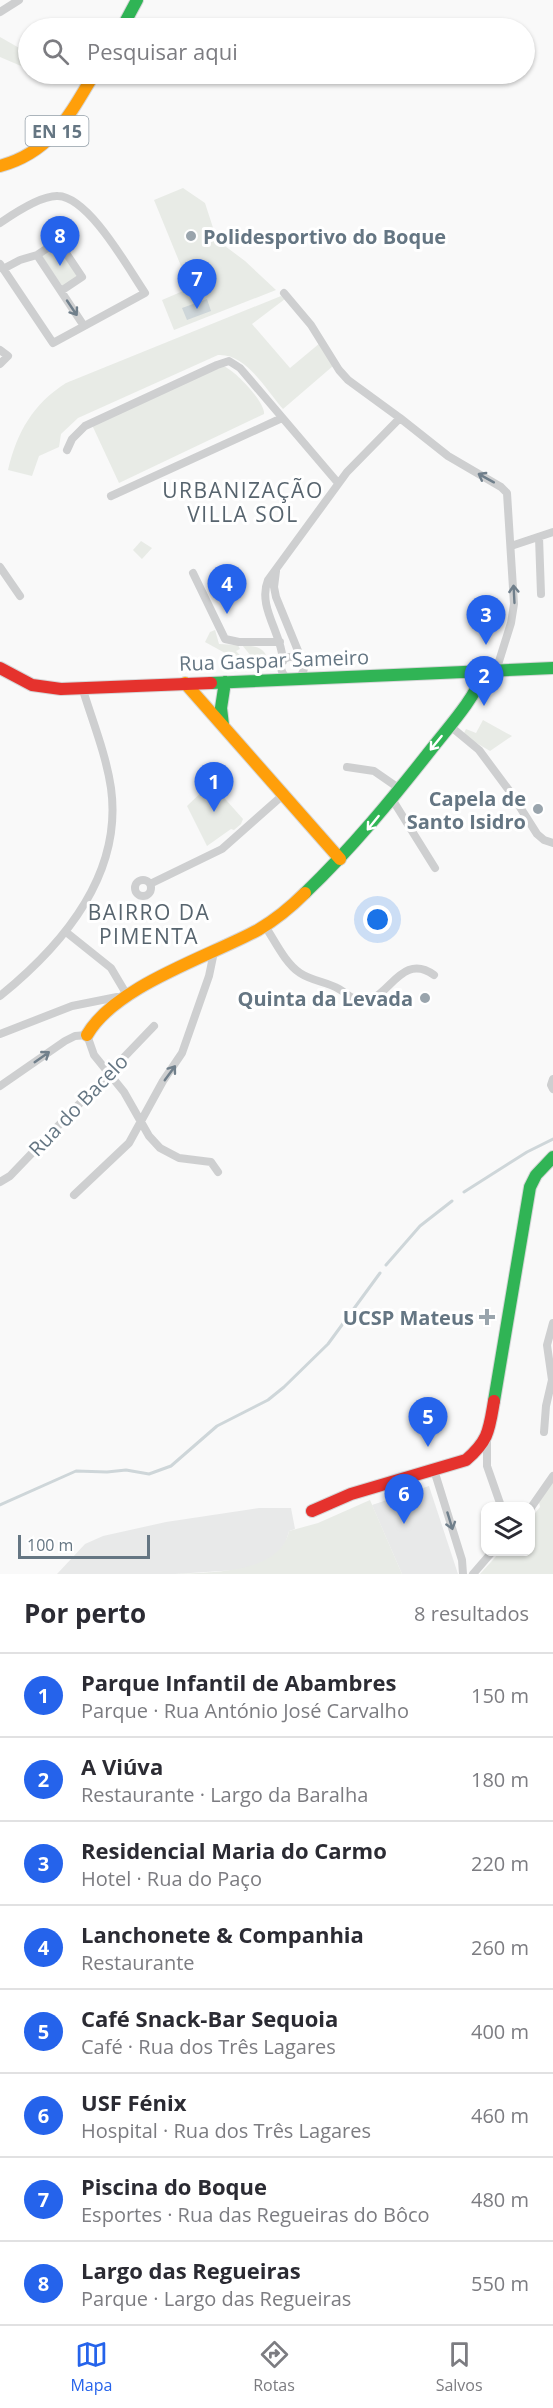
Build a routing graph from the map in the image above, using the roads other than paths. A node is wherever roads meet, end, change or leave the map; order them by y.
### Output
1 (18, 0) edge
2 (137, 0) edge
3 (0, 12) edge
4 (127, 18) edge
5 (87, 84) edge
6 (0, 166) edge
7 (0, 223) edge
8 (37, 255) junction
9 (4, 270) edge
10 (61, 291) junction
11 (284, 293) dead end
12 (84, 326) junction
13 (0, 350) edge
14 (0, 364) edge
15 (282, 418) junction
16 (400, 418) junction
17 (67, 450) dead end
18 (338, 483) junction
19 (111, 496) dead end
20 (553, 532) edge
21 (539, 537) junction
22 (511, 546) junction
23 (0, 567) edge
24 (277, 567) junction
25 (193, 573) dead end
26 (541, 594) dead end
27 (20, 596) dead end
28 (281, 610) junction
29 (270, 615) junction
30 (280, 642) junction
31 (0, 668) edge
32 (553, 668) edge
33 (490, 671) junction
34 (293, 672) junction
35 (225, 682) junction
36 (185, 683) junction
37 (82, 687) junction
38 (223, 726) junction
39 (450, 726) junction
40 (347, 767) dead end
41 (400, 789) junction
42 (284, 795) junction
43 (392, 799) junction
44 (553, 843) edge
45 (340, 859) junction
46 (435, 868) dead end
47 (150, 884) dead end
48 (265, 926) junction
49 (66, 932) junction
50 (214, 952) junction
51 (434, 975) dead end
52 (128, 995) junction
53 (0, 996) edge
54 (154, 1026) dead end
55 (0, 1034) edge
56 (87, 1035) junction
57 (108, 1073) junction
58 (553, 1079) edge
59 (0, 1086) edge
60 (553, 1089) edge
61 (142, 1124) junction
62 (553, 1157) edge
63 (218, 1172) dead end
64 (0, 1182) edge
65 (74, 1195) dead end
66 (553, 1323) edge
67 (489, 1430) junction
68 (544, 1432) dead end
69 (466, 1460) junction
70 (487, 1466) junction
71 (434, 1470) junction
72 (553, 1476) edge
73 (500, 1502) edge
74 (535, 1503) edge
75 (312, 1511) dead end
76 (488, 1556) edge
77 (462, 1560) junction
78 (476, 1570) edge
79 (464, 1574) edge

1 - 3 street
2 - 4 street
5 - 6 street, EN 15
7 - 12 street
8 - 9 street
8 - 10 street
8 - 10 street
9 - 12 street
10 -> 12 street
11 - 16 street
13 - 14 street
15 - 17 street
15 - 18 street
15 - 19 street
16 - 18 street
22 -> 16 street
18 - 24 street
20 - 21 street
21 - 22 street
21 - 26 street
33 -> 22 street
23 - 27 street
24 - 28 street
24 - 29 street
25 - 30 street
28 - 29 street
28 - 34 street
29 - 30 street
30 - 34 street
31 - 37 street, Rua Gaspar Sameiro
32 - 33 street, Rua Gaspar Sameiro
33 - 34 street, Rua Gaspar Sameiro
33 - 39 street
34 - 35 street, Rua Gaspar Sameiro
35 - 36 street, Rua Gaspar Sameiro
35 - 38 street
36 - 37 street, Rua Gaspar Sameiro
36 - 38 street
37 - 49 street
38 - 42 street
39 -> 41 street
39 - 44 street
40 - 41 street
41 - 43 street
42 - 45 street
42 - 47 street
43 -> 45 street
43 - 46 street
45 - 48 street
48 - 50 street
48 - 51 street
49 - 52 street
49 - 53 street
50 - 52 street
61 -> 50 street
52 - 55 street
52 - 56 street
54 - 57 street, Rua do Bacelo
56 - 57 street
59 -> 56 street
57 - 61 street
57 - 64 street, Rua do Bacelo
58 - 60 street
61 - 63 street
61 - 65 street
62 - 67 street
66 - 68 street
67 - 69 street
67 - 70 street
69 - 70 street
69 - 71 street
70 - 73 street
71 - 75 street
71 -> 77 street
72 - 74 street
76 - 78 street
77 - 78 street
77 - 79 street

